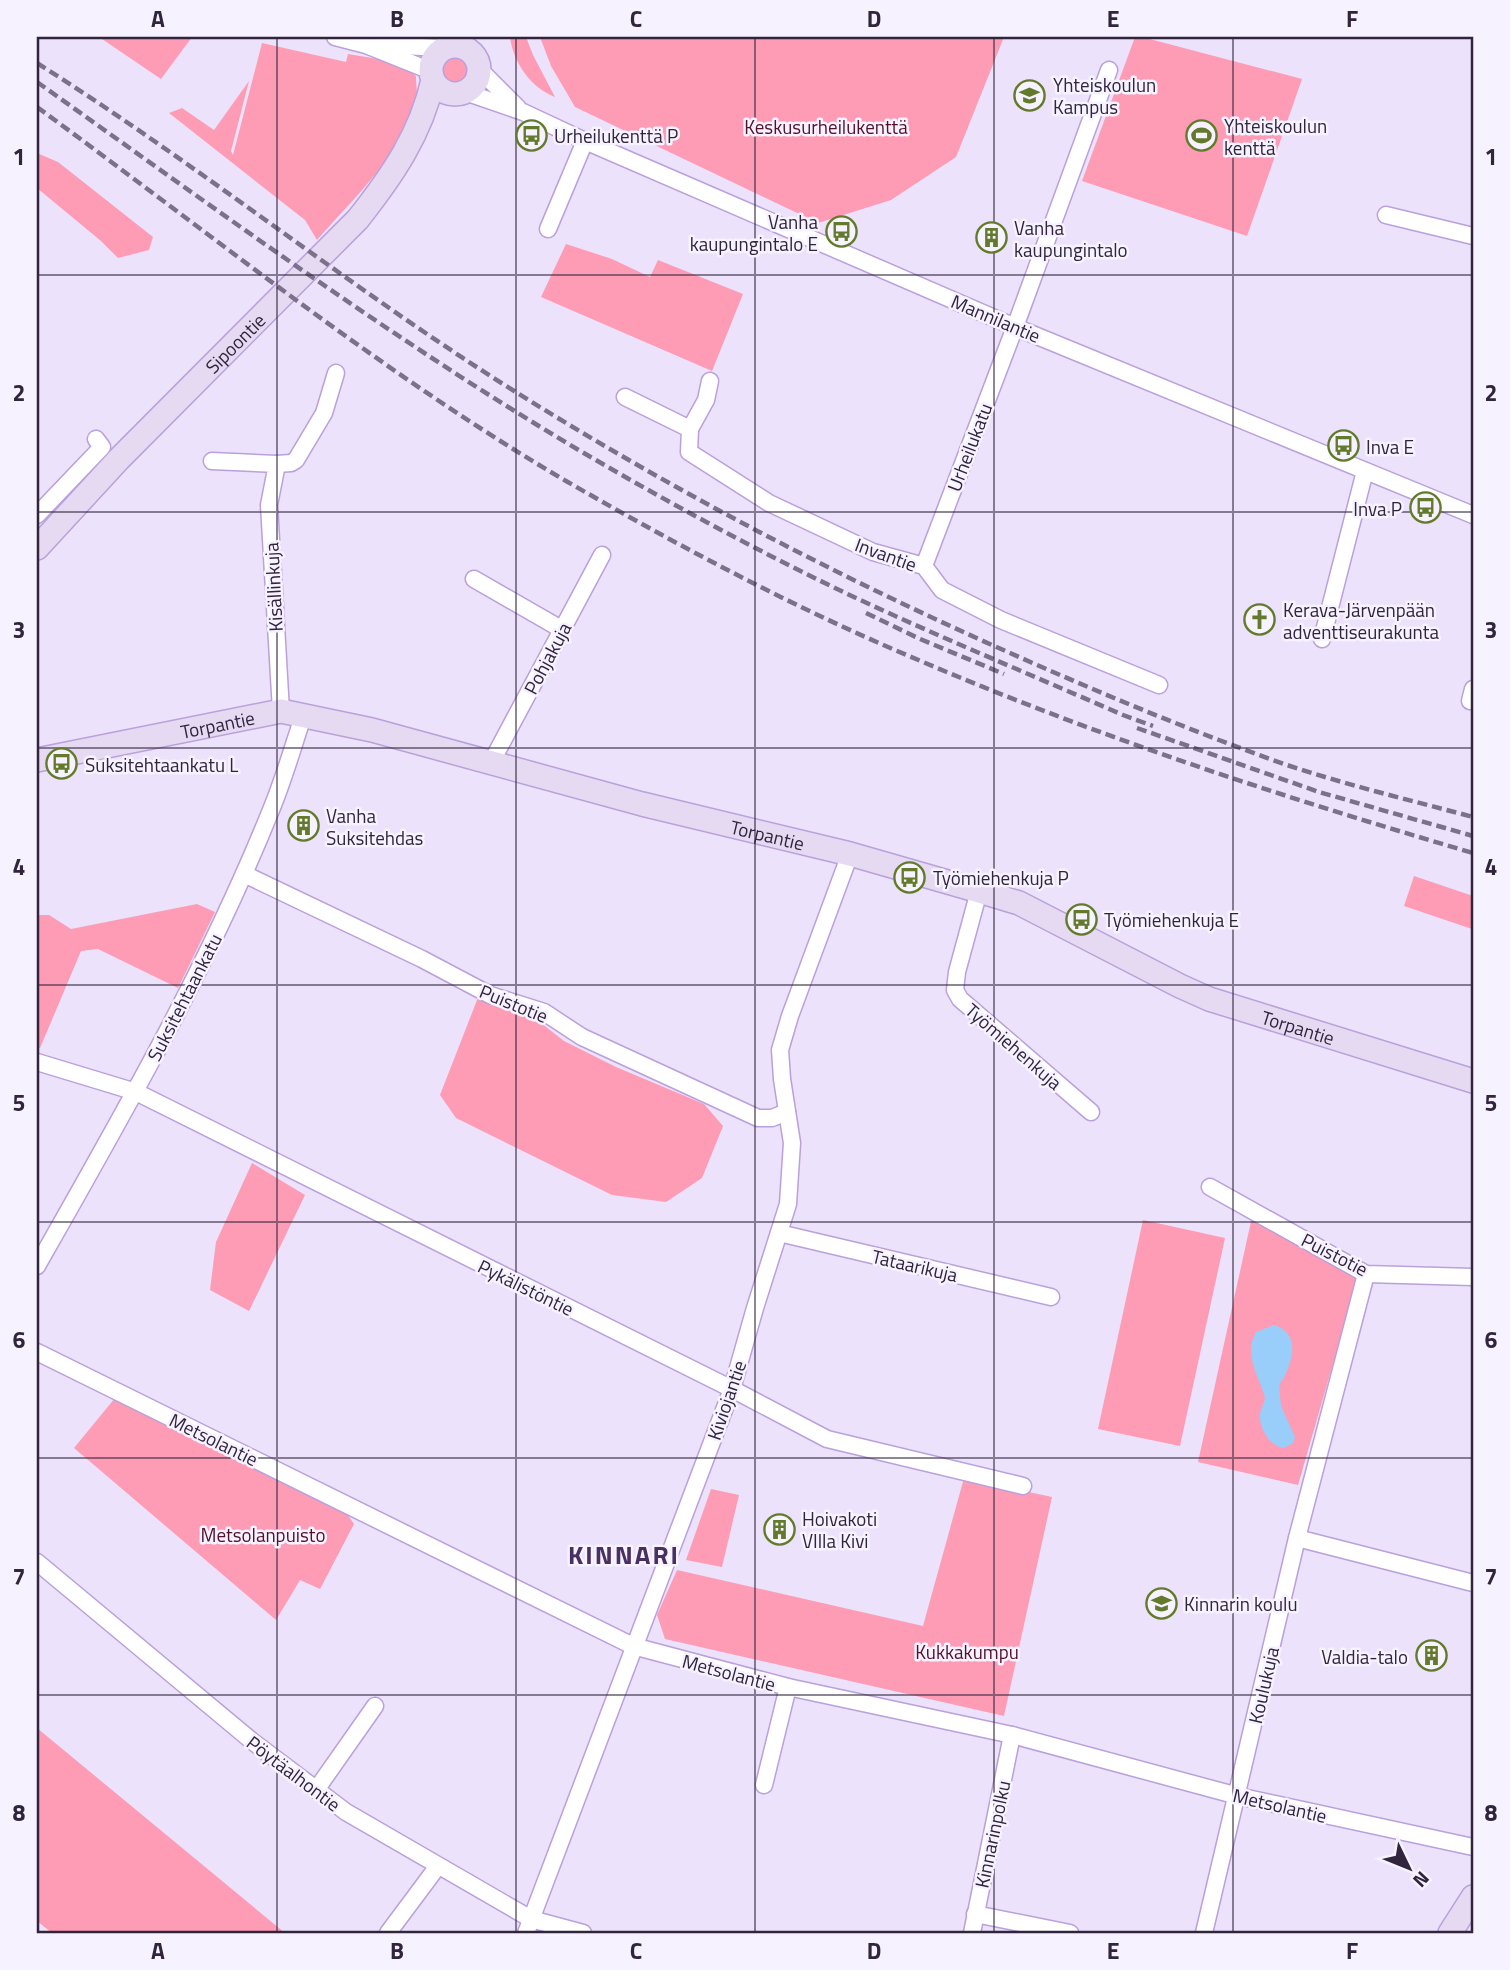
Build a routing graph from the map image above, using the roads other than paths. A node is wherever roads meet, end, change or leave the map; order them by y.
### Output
1 (335, 37) edge
2 (480, 37) edge
3 (454, 43) edge
4 (366, 45) junction
5 (478, 65) junction
6 (1109, 70) dead end
7 (432, 76) junction
8 (460, 93) junction
9 (523, 112) junction
10 (420, 125) junction
11 (585, 141) junction
12 (1386, 215) dead end
13 (548, 229) dead end
14 (1473, 236) edge
15 (1015, 327) junction
16 (336, 373) dead end
17 (710, 381) dead end
18 (625, 397) dead end
19 (690, 429) junction
20 (96, 439) dead end
21 (212, 461) dead end
22 (277, 464) junction
23 (1365, 471) junction
24 (37, 515) edge
25 (1473, 515) edge
26 (37, 548) edge
27 (602, 555) dead end
28 (924, 566) junction
29 (474, 579) dead end
30 (561, 629) junction
31 (1322, 639) dead end
32 (1158, 685) dead end
33 (292, 713) junction
34 (37, 760) edge
35 (492, 761) junction
36 (850, 854) junction
37 (244, 874) junction
38 (979, 891) junction
39 (37, 1062) edge
40 (1473, 1081) edge
41 (136, 1092) junction
42 (787, 1112) junction
43 (1091, 1112) dead end
44 (1210, 1186) dead end
45 (779, 1233) junction
46 (37, 1266) edge
47 (1366, 1274) junction
48 (1473, 1277) edge
49 (1051, 1297) dead end
50 (37, 1352) edge
51 (732, 1389) junction
52 (1023, 1486) dead end
53 (1297, 1538) junction
54 (37, 1562) edge
55 (1473, 1583) edge
56 (633, 1646) junction
57 (788, 1687) junction
58 (375, 1706) dead end
59 (1012, 1735) junction
60 (764, 1785) dead end
61 (316, 1790) junction
62 (1238, 1796) junction
63 (1473, 1847) edge
64 (438, 1866) junction
65 (1473, 1897) edge
66 (975, 1914) junction
67 (529, 1926) edge
68 (388, 1933) edge
69 (583, 1933) edge
70 (972, 1933) edge
71 (1070, 1933) edge
72 (1204, 1933) edge
73 (1450, 1933) edge

1 - 4 street
2 - 5 street
3 - 4 street
3 - 5 street
3 - 7 street
4 - 7 street
5 - 8 street
5 - 9 street, Mannilantie
6 - 15 street, Urheilukatu
7 - 8 street
7 - 10 street, Sipoontie
8 - 9 street, Mannilantie
8 - 10 street, Sipoontie
9 - 11 street, Mannilantie
10 - 26 street, Sipoontie
11 - 13 street
11 - 15 street, Mannilantie
12 - 14 street
15 - 23 street, Mannilantie
15 - 28 street, Urheilukatu
16 - 22 street
17 - 19 street
18 - 19 street
19 - 28 street, Invantie
20 - 24 street
21 - 22 street
22 - 33 street, Kisällinkuja
23 - 25 street, Mannilantie
23 - 31 street
27 - 30 street, Pohjakuja
28 - 32 street, Invantie
29 - 30 street
30 - 35 street, Pohjakuja
33 - 34 street, Torpantie
33 - 35 street, Torpantie
33 - 37 street, Suksitehtaankatu
35 - 36 street, Torpantie
36 - 38 street, Torpantie
36 - 42 street, Kiviojantie
37 - 41 street, Suksitehtaankatu
37 - 42 street, Puistotie
38 - 40 street, Torpantie
38 - 43 street, Työmiehenkuja
39 - 41 street, Pykälistöntie
41 - 46 street, Suksitehtaankatu
41 - 51 street, Pykälistöntie
42 - 45 street, Kiviojantie
44 - 47 street, Puistotie
45 - 49 street, Tataarikuja
45 - 51 street, Kiviojantie
47 - 48 street, Puistotie
47 - 53 street, Koulukuja
50 - 56 street, Metsolantie
51 - 52 street, Pykälistöntie
51 - 56 street, Kiviojantie
53 - 55 street
53 - 62 street, Koulukuja
54 - 61 street, Pöytäalhontie
56 - 57 street, Metsolantie
56 - 67 street, Kiviojantie
57 - 59 street, Metsolantie
57 - 60 street
58 - 61 street
59 - 62 street, Metsolantie
59 - 66 street, Kinnarinpolku
61 - 64 street, Pöytäalhontie
62 - 63 street, Metsolantie
62 - 72 street, Koulukuja
64 - 67 street, Pöytäalhontie
64 - 68 street
65 - 73 street
66 - 70 street, Kinnarinpolku
66 - 71 street
67 - 69 street, Pöytäalhontie

